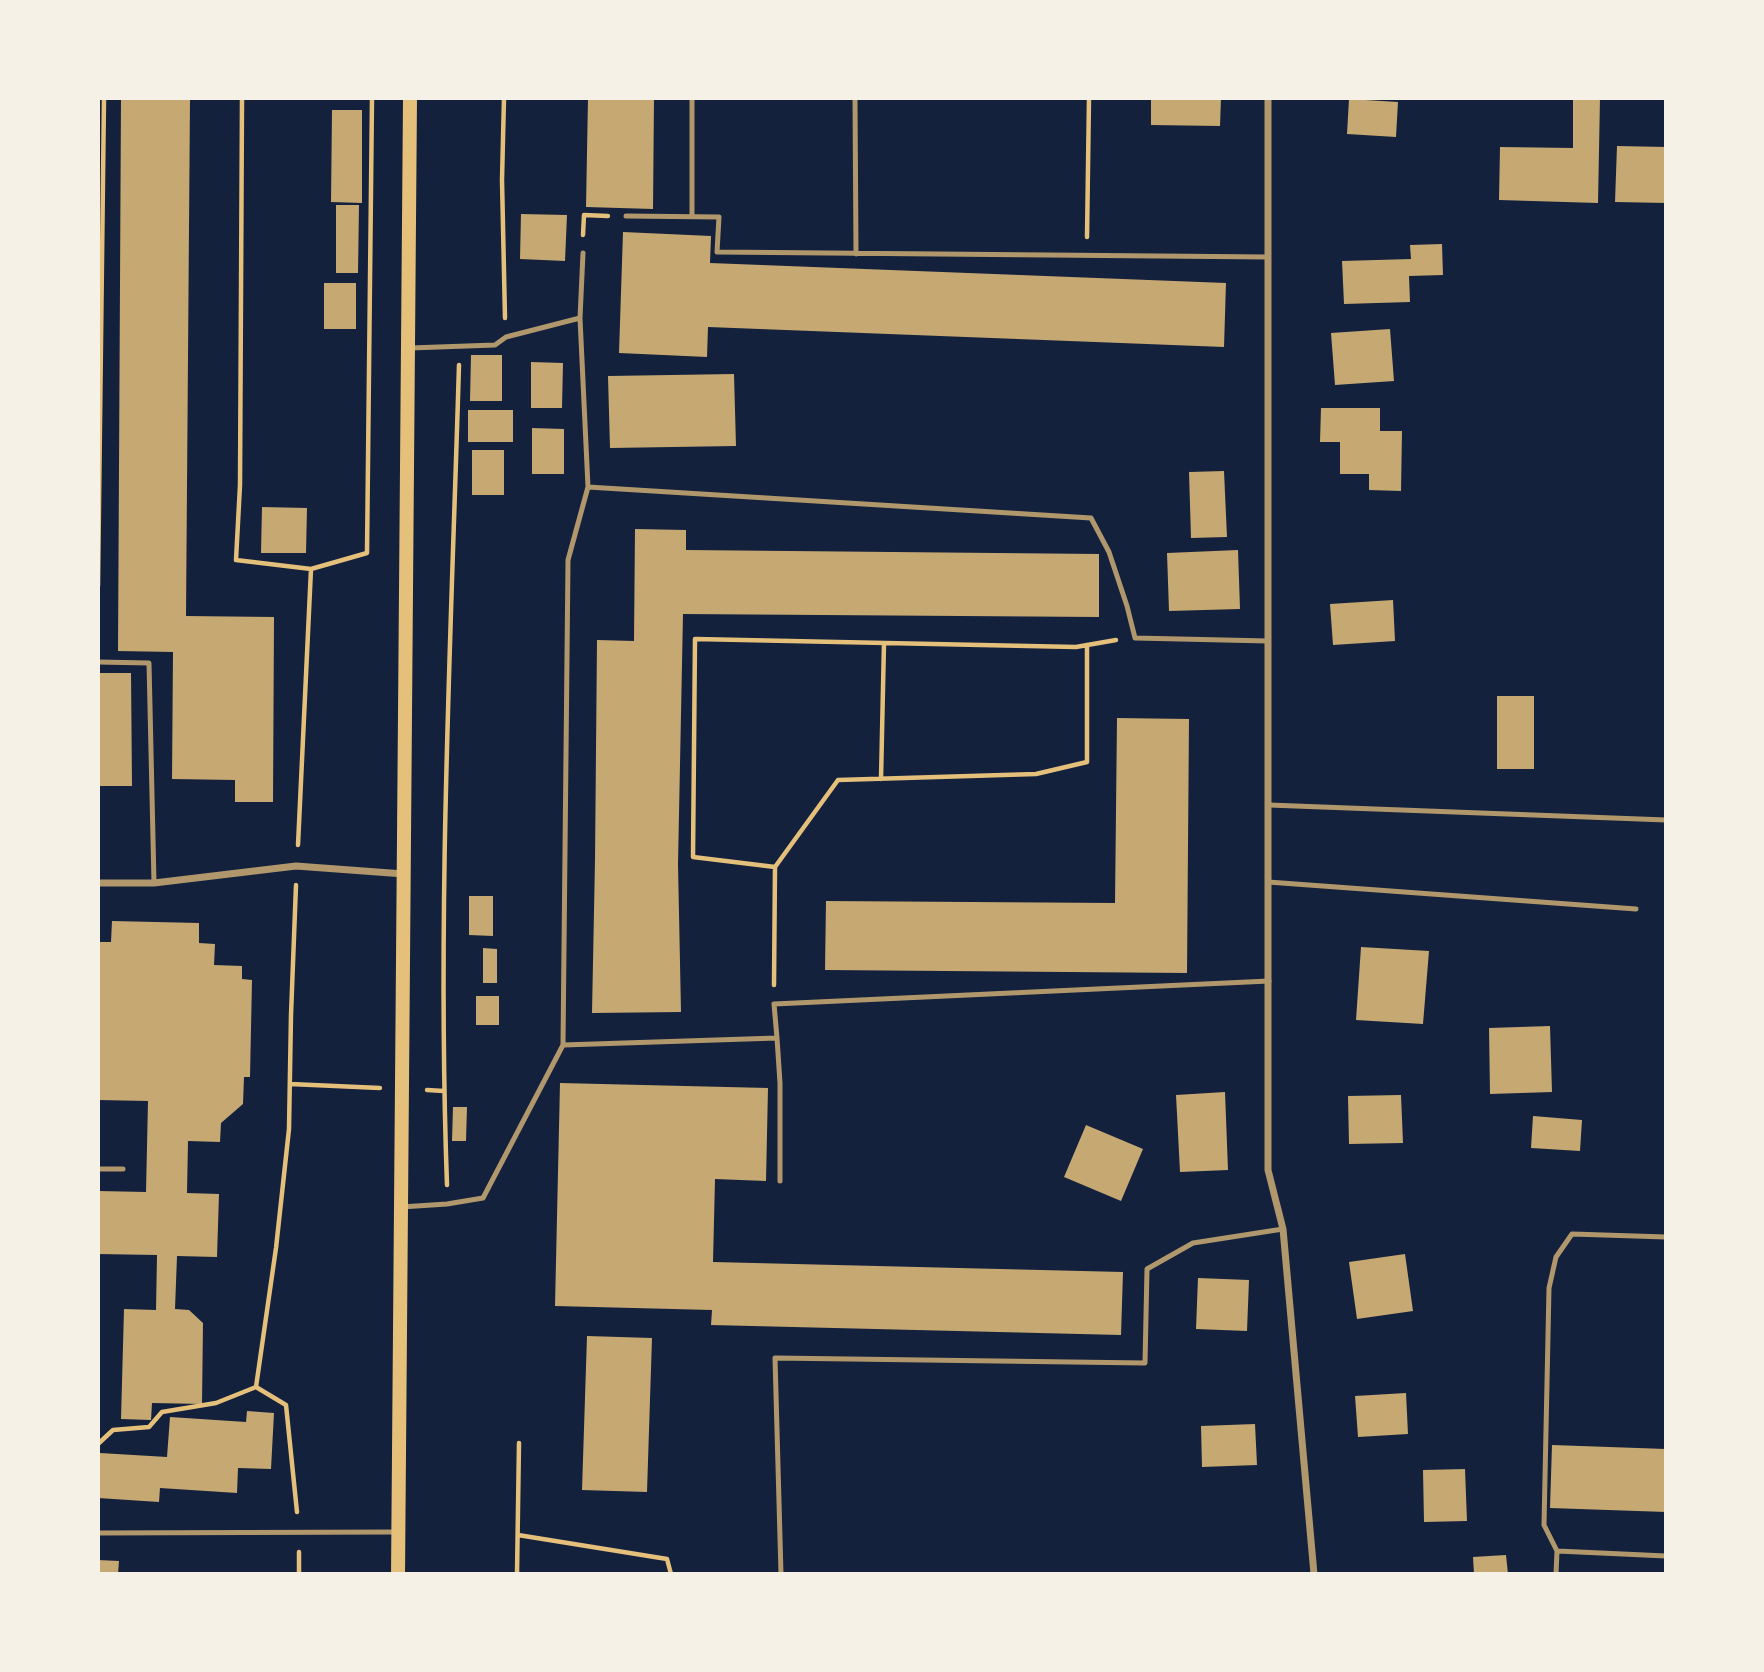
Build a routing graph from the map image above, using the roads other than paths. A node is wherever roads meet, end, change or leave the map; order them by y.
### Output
1 (410, 98) edge
2 (692, 98) edge
3 (855, 98) edge
4 (1268, 98) edge
5 (626, 216) road end
6 (692, 216) junction
7 (583, 253) road end
8 (856, 254) junction
9 (1268, 257) junction
10 (580, 318) junction
11 (408, 348) junction
12 (589, 488) junction
13 (1268, 640) junction
14 (98, 662) edge
15 (1269, 805) junction
16 (1666, 820) edge
17 (404, 874) junction
18 (1268, 882) junction
19 (98, 883) edge
20 (154, 883) junction
21 (1636, 909) dead end
22 (1269, 981) junction
23 (777, 1038) junction
24 (563, 1045) junction
25 (98, 1169) edge
26 (123, 1169) dead end
27 (780, 1181) dead end
28 (401, 1207) junction
29 (1283, 1228) junction
30 (1666, 1237) edge
31 (398, 1532) junction
32 (98, 1533) edge
33 (1557, 1551) junction
34 (1666, 1556) edge
35 (398, 1574) edge
36 (781, 1574) edge
37 (1314, 1574) edge
38 (1556, 1574) edge

1 - 11 main road
2 - 6 lane
3 - 8 lane
4 - 9 street
5 - 6 lane
6 - 8 lane
7 - 10 lane
8 - 9 lane
9 - 13 street
10 - 11 lane
10 - 12 lane
11 - 17 main road
12 - 13 lane
12 - 24 lane
13 - 15 street
14 - 20 lane
15 - 16 lane
15 - 18 street
17 - 20 street
17 - 28 main road
18 - 21 lane
18 - 22 street
19 - 20 street
22 - 23 lane
22 - 29 street
23 - 24 lane
23 - 27 lane
24 - 28 lane
25 - 26 lane
28 - 31 main road
29 - 36 lane
29 - 37 street
30 - 33 lane
31 - 32 lane
31 - 35 main road
33 - 34 lane
33 - 38 lane

